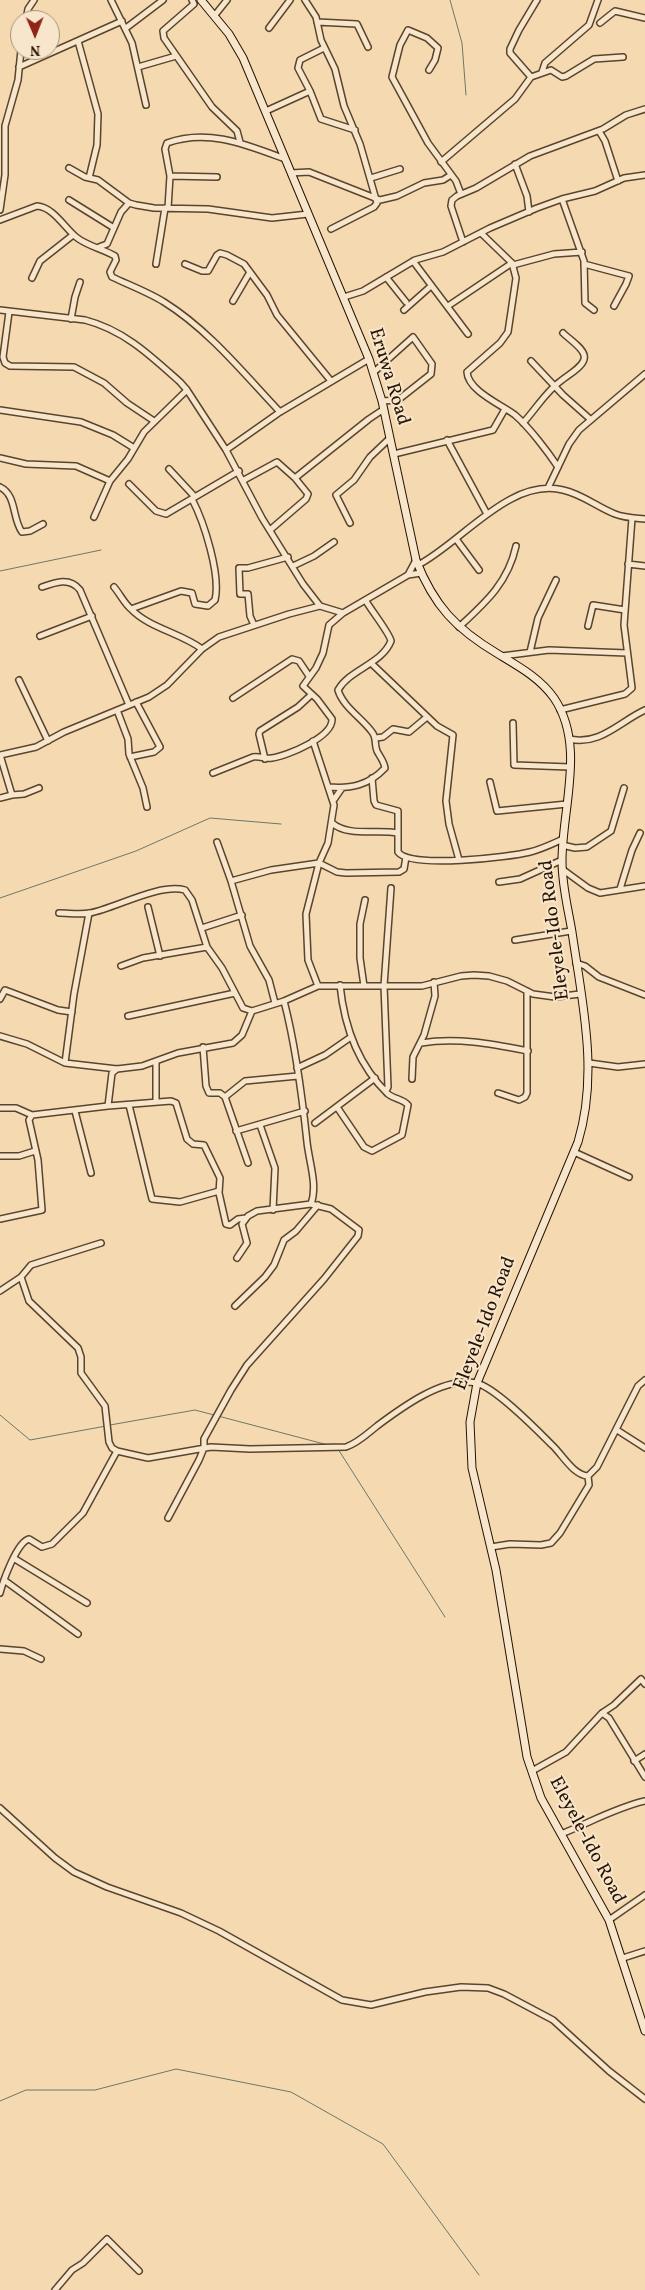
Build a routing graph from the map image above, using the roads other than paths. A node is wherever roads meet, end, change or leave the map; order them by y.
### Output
1 (24, 0) edge
2 (111, 0) edge
3 (162, 0) edge
4 (192, 0) edge
5 (201, 0) edge
6 (227, 0) edge
7 (290, 0) edge
8 (305, 0) edge
9 (537, 0) edge
10 (598, 0) edge
11 (32, 2) edge
12 (215, 15) junction
13 (645, 18) edge
14 (122, 21) junction
15 (317, 22) junction
16 (600, 23) dead end
17 (126, 28) junction
18 (269, 28) dead end
19 (78, 41) junction
20 (368, 47) dead end
21 (324, 48) junction
22 (176, 56) junction
23 (623, 57) dead end
24 (20, 60) edge
25 (19, 67) junction
26 (138, 67) junction
27 (429, 70) dead end
28 (542, 72) junction
29 (531, 76) junction
30 (310, 91) junction
31 (146, 105) dead end
32 (645, 108) edge
33 (266, 111) junction
34 (355, 130) junction
35 (599, 130) junction
36 (240, 142) junction
37 (3, 159) edge
38 (286, 159) junction
39 (441, 162) junction
40 (515, 164) junction
41 (69, 168) dead end
42 (400, 168) dead end
43 (291, 173) junction
44 (451, 175) junction
45 (645, 175) edge
46 (170, 176) junction
47 (217, 177) dead end
48 (89, 178) junction
49 (371, 178) junction
50 (618, 180) junction
51 (461, 194) junction
52 (376, 199) junction
53 (562, 199) junction
54 (69, 200) dead end
55 (129, 203) junction
56 (166, 208) junction
57 (0, 210) edge
58 (529, 212) junction
59 (308, 214) junction
60 (0, 220) edge
61 (114, 228) junction
62 (331, 229) dead end
63 (481, 233) junction
64 (74, 234) junction
65 (464, 242) junction
66 (99, 247) junction
67 (582, 252) junction
68 (413, 261) junction
69 (156, 264) dead end
70 (185, 264) dead end
71 (512, 264) junction
72 (584, 264) junction
73 (250, 272) junction
74 (386, 277) junction
75 (32, 278) dead end
76 (80, 282) dead end
77 (431, 286) junction
78 (344, 297) junction
79 (233, 301) dead end
80 (406, 302) dead end
81 (448, 306) junction
82 (614, 306) dead end
83 (0, 310) edge
84 (404, 310) dead end
85 (594, 310) dead end
86 (9, 312) junction
87 (71, 318) junction
88 (563, 333) dead end
89 (468, 334) dead end
90 (369, 359) junction
91 (531, 361) dead end
92 (374, 372) junction
93 (645, 374) edge
94 (331, 381) junction
95 (554, 385) junction
96 (187, 390) junction
97 (382, 401) junction
98 (384, 409) junction
99 (505, 409) junction
100 (0, 410) edge
101 (280, 412) junction
102 (590, 419) junction
103 (154, 421) junction
104 (523, 423) junction
105 (390, 438) junction
106 (447, 440) junction
107 (134, 448) junction
108 (226, 450) junction
109 (394, 454) junction
110 (0, 458) edge
111 (558, 467) junction
112 (168, 469) dead end
113 (239, 471) junction
114 (295, 478) junction
115 (244, 480) junction
116 (110, 481) junction
117 (130, 484) dead end
118 (0, 487) edge
119 (548, 488) junction
120 (194, 498) junction
121 (487, 514) junction
122 (94, 517) dead end
123 (632, 518) junction
124 (645, 519) edge
125 (350, 523) dead end
126 (43, 524) dead end
127 (270, 530) junction
128 (456, 539) junction
129 (334, 542) dead end
130 (516, 546) dead end
131 (288, 557) junction
132 (417, 562) junction
133 (628, 564) junction
134 (293, 566) junction
135 (645, 566) edge
136 (480, 570) dead end
137 (420, 573) junction
138 (408, 575) junction
139 (556, 580) dead end
140 (42, 587) dead end
141 (114, 587) dead end
142 (366, 601) junction
143 (320, 606) junction
144 (131, 609) junction
145 (625, 610) junction
146 (343, 613) junction
147 (92, 616) junction
148 (254, 625) junction
149 (588, 626) dead end
150 (459, 627) junction
151 (40, 636) dead end
152 (202, 649) junction
153 (530, 652) junction
154 (627, 652) junction
155 (502, 656) junction
156 (371, 663) junction
157 (309, 676) junction
158 (18, 680) dead end
159 (311, 695) junction
160 (233, 698) dead end
161 (136, 702) junction
162 (129, 705) junction
163 (117, 710) junction
164 (560, 710) junction
165 (645, 710) edge
166 (427, 718) junction
167 (514, 723) dead end
168 (569, 735) junction
169 (376, 738) junction
170 (48, 741) junction
171 (313, 741) junction
172 (0, 755) edge
173 (130, 757) junction
174 (266, 759) junction
175 (570, 767) junction
176 (214, 773) dead end
177 (372, 778) junction
178 (490, 782) dead end
179 (329, 787) junction
180 (39, 788) dead end
181 (342, 788) junction
182 (624, 788) dead end
183 (12, 795) junction
184 (0, 798) edge
185 (333, 801) junction
186 (566, 804) junction
187 (147, 807) dead end
188 (332, 823) junction
189 (398, 833) junction
190 (640, 833) dead end
191 (217, 842) dead end
192 (563, 842) junction
193 (406, 857) junction
194 (459, 860) junction
195 (562, 860) junction
196 (318, 863) junction
197 (562, 869) junction
198 (231, 880) junction
199 (499, 882) dead end
200 (645, 886) edge
201 (391, 888) dead end
202 (620, 889) junction
203 (365, 900) dead end
204 (148, 907) dead end
205 (59, 913) dead end
206 (89, 913) junction
207 (242, 915) junction
208 (202, 928) junction
209 (572, 931) junction
210 (515, 940) dead end
211 (207, 947) junction
212 (160, 956) junction
213 (575, 963) junction
214 (121, 966) dead end
215 (434, 982) junction
216 (318, 986) junction
217 (340, 986) junction
218 (364, 986) junction
219 (384, 986) junction
220 (1, 991) edge
221 (527, 991) junction
222 (235, 993) junction
223 (580, 994) junction
224 (645, 995) edge
225 (0, 999) edge
226 (284, 1001) junction
227 (275, 1003) junction
228 (252, 1011) junction
229 (72, 1012) junction
230 (128, 1016) dead end
231 (0, 1036) edge
232 (351, 1037) junction
233 (421, 1043) junction
234 (203, 1047) junction
235 (528, 1051) junction
236 (156, 1062) junction
237 (65, 1063) junction
238 (589, 1063) junction
239 (645, 1064) edge
240 (297, 1068) junction
241 (117, 1069) junction
242 (298, 1076) junction
243 (375, 1078) junction
244 (412, 1079) dead end
245 (386, 1092) junction
246 (498, 1093) dead end
247 (225, 1097) junction
248 (156, 1102) junction
249 (129, 1105) junction
250 (108, 1106) junction
251 (337, 1107) junction
252 (0, 1108) edge
253 (75, 1111) junction
254 (305, 1111) junction
255 (32, 1115) junction
256 (315, 1123) dead end
257 (260, 1125) junction
258 (236, 1130) junction
259 (35, 1151) junction
260 (574, 1152) junction
261 (0, 1156) edge
262 (248, 1163) dead end
263 (91, 1173) dead end
264 (629, 1177) dead end
265 (219, 1191) junction
266 (311, 1204) junction
267 (318, 1205) junction
268 (273, 1210) junction
269 (246, 1218) junction
270 (0, 1219) edge
271 (101, 1243) dead end
272 (237, 1258) dead end
273 (21, 1277) junction
274 (0, 1291) edge
275 (235, 1306) dead end
276 (645, 1380) edge
277 (477, 1383) junction
278 (617, 1430) junction
279 (204, 1448) junction
280 (645, 1448) edge
281 (117, 1451) junction
282 (588, 1476) junction
283 (168, 1518) dead end
284 (491, 1546) junction
285 (14, 1558) junction
286 (4, 1580) junction
287 (0, 1593) edge
288 (87, 1603) dead end
289 (78, 1634) dead end
290 (0, 1649) edge
291 (42, 1659) dead end
292 (644, 1679) edge
293 (602, 1714) junction
294 (645, 1754) edge
295 (634, 1761) junction
296 (532, 1771) junction
297 (645, 1777) edge
298 (644, 1803) edge
299 (0, 1808) edge
300 (561, 1834) junction
301 (645, 1895) edge
302 (610, 1920) junction
303 (645, 1951) edge
304 (623, 1958) junction
305 (645, 2031) edge
306 (645, 2099) edge
307 (139, 2271) dead end
308 (55, 2290) edge

1 - 11 street
2 - 14 street
3 - 17 street
4 - 22 street
5 - 12 main road, Eruwa Road
6 - 12 street
7 - 18 street
8 - 15 street
9 - 29 street
10 - 28 street
12 - 33 main road, Eruwa Road
13 - 16 street
14 - 17 street
14 - 19 street
15 - 20 street
15 - 21 street
17 - 26 street
19 - 25 street
19 - 48 street
21 - 30 street
21 - 34 street
22 - 26 street
22 - 36 street
23 - 28 street
24 - 25 street
25 - 37 street
26 - 31 street
27 - 39 street
28 - 29 street
29 - 39 street
30 - 33 street
30 - 34 street
32 - 35 street
33 - 38 main road, Eruwa Road
34 - 49 street
35 - 40 street
35 - 50 street
36 - 38 street
36 - 46 street
37 - 57 street
38 - 43 main road, Eruwa Road
39 - 44 street
40 - 51 street
40 - 58 street
41 - 48 street
42 - 49 street
43 - 52 street
43 - 59 main road, Eruwa Road
44 - 51 street
44 - 52 street
45 - 50 street
46 - 47 street
46 - 56 street
48 - 55 street
49 - 52 street
50 - 53 street
51 - 65 street
52 - 62 street
53 - 58 street
53 - 67 street
54 - 61 street
55 - 56 street
55 - 61 street
56 - 59 street
56 - 69 street
58 - 63 street
59 - 78 main road, Eruwa Road
60 - 64 street
61 - 66 street
63 - 65 street
63 - 71 street
64 - 66 street
64 - 75 street
65 - 68 street
66 - 101 street
67 - 71 street
67 - 72 street
68 - 74 street
68 - 77 street
70 - 73 street
71 - 81 street
71 - 99 street
72 - 82 street
72 - 85 street
73 - 79 street
73 - 94 street
74 - 78 street
74 - 80 street
76 - 87 street
77 - 81 street
77 - 84 street
78 - 90 main road, Eruwa Road
81 - 89 street
83 - 86 street
86 - 87 street
86 - 103 street
87 - 96 street
88 - 95 street
90 - 92 main road, Eruwa Road
90 - 94 street
91 - 95 street
92 - 97 main road, Eruwa Road
92 - 97 street
93 - 102 street
94 - 101 street
95 - 102 street
95 - 104 street
96 - 103 street
96 - 108 street
97 - 98 main road, Eruwa Road
98 - 105 main road, Eruwa Road
98 - 114 street
99 - 104 street
99 - 106 street
100 - 107 street
101 - 108 street
102 - 111 street
103 - 107 street
104 - 111 street
105 - 109 main road, Eruwa Road
105 - 125 street
106 - 109 street
106 - 121 street
107 - 116 street
108 - 113 street
109 - 132 main road, Eruwa Road
110 - 116 street
111 - 119 street
112 - 120 street
113 - 115 street
113 - 120 street
114 - 115 street
114 - 127 street
115 - 127 street
116 - 122 street
117 - 120 street
118 - 126 street
119 - 121 street
119 - 123 street
120 - 144 street
121 - 128 street
123 - 124 street
123 - 133 street
127 - 131 street
128 - 132 street
128 - 136 street
129 - 134 street
130 - 150 street
131 - 134 street
131 - 148 street
132 - 137 main road, Eruwa Road
132 - 138 street
133 - 135 street
133 - 145 street
134 - 143 street
137 - 138 street
137 - 150 main road, Eruwa Road
138 - 142 street
139 - 153 street
140 - 147 street
141 - 144 street
142 - 146 street
142 - 156 street
143 - 146 street
143 - 148 street
144 - 152 street
145 - 149 street
145 - 154 street
146 - 157 street
147 - 151 street
147 - 162 street
148 - 152 street
150 - 155 main road, Eruwa Road
152 - 161 street
153 - 154 street
153 - 155 street
154 - 164 street
155 - 164 main road, Eruwa Road
156 - 166 street
156 - 169 street
157 - 159 street
157 - 160 street
158 - 170 street
159 - 171 street
159 - 174 street
161 - 162 street
161 - 173 street
162 - 163 street
163 - 170 street
163 - 173 street
164 - 168 main road, Eruwa Road
165 - 168 street
166 - 169 street
166 - 194 street
167 - 175 street
168 - 175 main road, Eleyele-Ido Road
169 - 177 street
170 - 172 street
171 - 174 street
171 - 179 street
172 - 183 street
173 - 187 street
174 - 176 street
175 - 186 main road, Eleyele-Ido Road
177 - 181 street
177 - 189 street
178 - 186 street
179 - 181 street
179 - 185 street
180 - 183 street
181 - 185 street
182 - 192 street
183 - 184 street
185 - 188 street
186 - 192 main road, Eleyele-Ido Road
188 - 189 street
188 - 196 street
189 - 193 street
190 - 202 street
191 - 198 street
192 - 194 street
192 - 195 main road, Eleyele-Ido Road
193 - 194 street
193 - 196 street
195 - 197 main road, Eleyele-Ido Road
195 - 199 street
196 - 198 street
196 - 216 street
197 - 202 street
197 - 209 main road, Eleyele-Ido Road
198 - 207 street
200 - 202 street
201 - 219 street
203 - 218 street
204 - 212 street
205 - 206 street
206 - 208 street
206 - 229 street
207 - 208 street
207 - 227 street
208 - 211 street
209 - 210 street
209 - 213 main road, Eleyele-Ido Road
211 - 212 street
211 - 222 street
212 - 214 street
213 - 223 main road, Eleyele-Ido Road
213 - 224 street
215 - 219 street
215 - 221 street
215 - 233 street
216 - 217 street
216 - 226 street
217 - 218 street
217 - 232 street
218 - 219 street
219 - 245 street
220 - 225 street
220 - 229 street
221 - 223 street
221 - 235 street
222 - 228 street
222 - 230 street
223 - 238 main road, Eleyele-Ido Road
226 - 227 street
226 - 240 street
227 - 228 street
228 - 234 street
229 - 237 street
231 - 237 street
232 - 240 street
232 - 243 street
233 - 235 street
233 - 244 street
234 - 236 street
234 - 247 street
235 - 246 street
236 - 241 street
236 - 248 street
237 - 241 street
238 - 239 street
238 - 260 main road, Eleyele-Ido Road
240 - 242 street
241 - 250 street
242 - 247 street
242 - 254 street
243 - 245 street
243 - 251 street
245 - 251 street
247 - 258 street
248 - 249 street
248 - 265 street
249 - 250 street
249 - 265 street
250 - 253 street
251 - 256 street
252 - 255 street
253 - 255 street
253 - 263 street
254 - 257 street
254 - 266 street
255 - 259 street
257 - 258 street
257 - 268 street
258 - 262 street
259 - 261 street
259 - 270 street
260 - 264 street
260 - 277 main road, Eleyele-Ido Road
265 - 269 street
266 - 267 street
266 - 268 street
267 - 275 street
267 - 279 street
268 - 269 street
269 - 272 street
271 - 273 street
273 - 274 street
273 - 281 street
276 - 278 street
277 - 279 street
277 - 282 street
277 - 284 main road, Eleyele-Ido Road
278 - 280 street
278 - 282 street
279 - 281 street
279 - 283 street
281 - 285 street
282 - 284 street
284 - 296 main road, Eleyele-Ido Road
285 - 286 street
285 - 288 street
286 - 287 street
286 - 289 street
290 - 291 street
292 - 293 street
293 - 295 street
293 - 296 street
294 - 295 street
295 - 297 street
296 - 300 main road, Eleyele-Ido Road
298 - 300 street
299 - 306 street
300 - 302 main road, Eleyele-Ido Road
301 - 302 street
302 - 304 main road, Eleyele-Ido Road
303 - 304 street
304 - 305 main road, Eleyele-Ido Road
307 - 308 street

